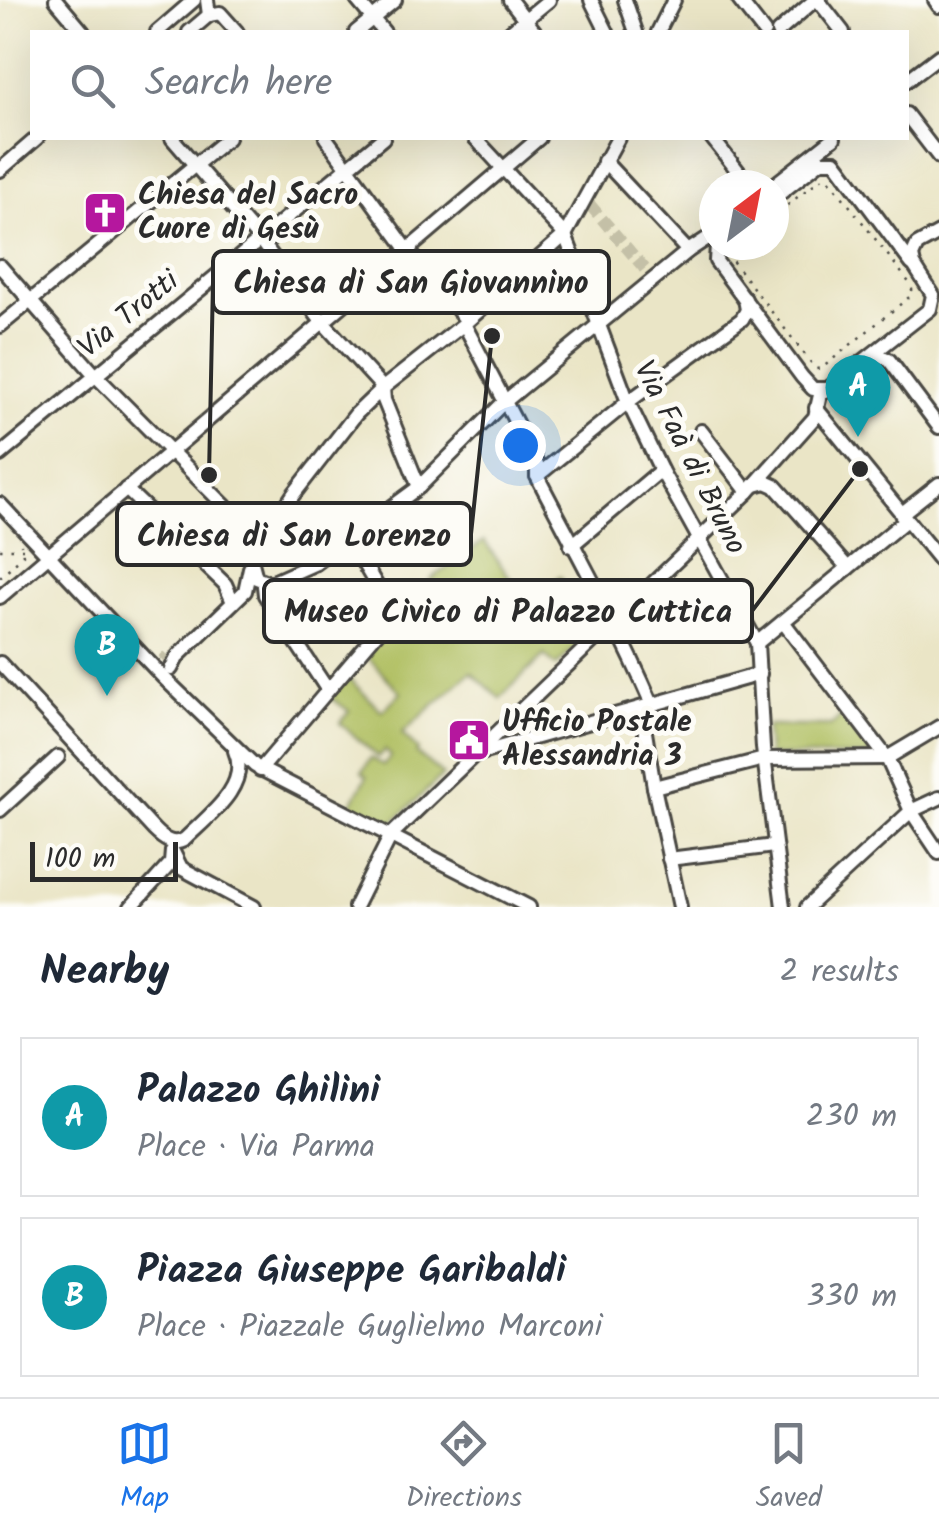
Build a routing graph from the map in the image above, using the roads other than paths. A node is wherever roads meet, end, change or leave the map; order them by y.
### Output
1 (56, 0) edge
2 (194, 0) edge
3 (207, 0) edge
4 (357, 0) edge
5 (396, 0) edge
6 (510, 0) edge
7 (549, 0) edge
8 (591, 0) edge
9 (625, 0) edge
10 (674, 0) edge
11 (738, 0) edge
12 (822, 2) edge
13 (209, 15) junction
14 (372, 19) junction
15 (525, 20) junction
16 (81, 30) edge
17 (159, 30) edge
18 (191, 30) edge
19 (234, 30) edge
20 (358, 30) edge
21 (382, 30) edge
22 (512, 30) edge
23 (533, 30) edge
24 (606, 30) edge
25 (635, 30) edge
26 (659, 30) edge
27 (762, 30) edge
28 (781, 30) edge
29 (842, 30) edge
30 (939, 56) edge
31 (909, 79) edge
32 (909, 118) edge
33 (35, 140) edge
34 (174, 140) edge
35 (226, 140) edge
36 (328, 140) edge
37 (380, 140) edge
38 (476, 140) edge
39 (537, 140) edge
40 (617, 140) edge
41 (714, 140) edge
42 (832, 140) edge
43 (939, 157) edge
44 (604, 161) junction
45 (196, 164) junction
46 (349, 165) junction
47 (501, 169) junction
48 (0, 170) edge
49 (737, 170) edge
50 (789, 174) edge
51 (789, 186) edge
52 (939, 233) edge
53 (565, 235) junction
54 (260, 240) junction
55 (699, 244) edge
56 (407, 250) junction
57 (688, 251) junction
58 (716, 260) edge
59 (0, 266) edge
60 (935, 291) edge
61 (744, 299) junction
62 (30, 300) junction
63 (322, 319) junction
64 (465, 322) junction
65 (596, 325) junction
66 (0, 326) edge
67 (868, 358) junction
68 (95, 375) junction
69 (830, 387) junction
70 (383, 388) junction
71 (628, 402) junction
72 (503, 403) junction
73 (818, 412) junction
74 (939, 427) edge
75 (700, 431) dead end
76 (170, 452) junction
77 (0, 455) edge
78 (660, 470) junction
79 (537, 476) junction
80 (939, 484) edge
81 (419, 487) junction
82 (751, 488) junction
83 (126, 489) junction
84 (0, 504) edge
85 (280, 516) junction
86 (904, 517) junction
87 (702, 539) junction
88 (350, 540) junction
89 (26, 544) junction
90 (571, 546) junction
91 (48, 555) junction
92 (254, 558) junction
93 (939, 558) edge
94 (316, 563) junction
95 (32, 568) junction
96 (848, 568) junction
97 (268, 589) junction
98 (237, 591) junction
99 (0, 597) edge
100 (615, 622) junction
101 (784, 624) junction
102 (757, 643) junction
103 (0, 663) edge
104 (164, 664) junction
105 (760, 674) junction
106 (327, 688) junction
107 (646, 705) junction
108 (939, 728) edge
109 (228, 743) junction
110 (474, 754) junction
111 (887, 758) junction
112 (764, 759) junction
113 (89, 760) junction
114 (265, 773) junction
115 (654, 787) junction
116 (230, 792) junction
117 (939, 798) edge
118 (1, 806) edge
119 (911, 811) junction
120 (154, 830) junction
121 (390, 836) junction
122 (774, 846) junction
123 (173, 852) junction
124 (939, 852) edge
125 (669, 859) junction
126 (506, 902) edge
127 (132, 907) edge
128 (254, 907) edge
129 (355, 907) edge
130 (529, 907) edge
131 (680, 907) edge
132 (783, 907) edge
133 (807, 907) edge

1 - 16 street
2 - 17 street
3 - 13 street
4 - 14 street
5 - 14 street
6 - 15 street
7 - 15 street
8 - 24 street
9 - 25 street
10 - 26 street
11 - 27 street
12 - 28 street
12 - 29 street
13 - 18 street
13 - 19 street
14 - 20 street
14 - 21 street
15 - 22 street
15 - 23 street
30 - 31 street
32 - 43 street
33 - 48 street
34 - 45 street
35 - 45 street
36 - 46 street
37 - 46 street, Via Trotti
38 - 47 street
39 - 47 street
40 - 44 street
41 - 49 street
42 - 50 street
44 - 53 street
44 - 57 street
45 - 54 street
45 - 62 street
46 - 54 street, Via Trotti
46 - 56 street
47 - 53 street
47 - 56 street
51 - 60 street
52 - 60 street
53 - 64 street
53 - 65 street, Via Faà di Bruno
54 - 63 street
54 - 68 street, Via Trotti
55 - 57 street
56 - 63 street
56 - 64 street
57 - 65 street
58 - 61 street
59 - 62 street
60 - 67 street
61 - 69 street
61 - 71 street
62 - 66 street
62 - 68 street
63 - 70 street
63 - 76 street
64 - 70 street
64 - 72 street
65 - 71 street, Via Faà di Bruno
65 - 72 street
67 - 69 street
67 - 74 street
68 - 76 street
68 - 77 street, Via Trotti
69 - 73 street
70 - 81 street
70 - 85 street
71 - 78 street, Via Faà di Bruno
71 - 79 street
72 - 79 street
72 - 81 street
73 - 82 street
73 - 86 street
75 - 82 street
76 - 83 street
76 - 92 street
78 - 87 street, Via Faà di Bruno
78 - 90 street
79 - 90 street
80 - 86 street
81 - 88 street
82 - 87 street
82 - 96 street
83 - 91 street
83 - 98 street
84 - 89 street
85 - 92 street
85 - 94 street
86 - 93 street
86 - 96 street
87 - 100 street
87 - 102 street, Via Faà di Bruno
88 - 94 street
88 - 106 street
89 - 91 street
89 - 95 street
90 - 100 street
91 - 95 street
91 - 104 street
92 - 97 street
92 - 98 street
94 - 97 street
95 - 99 street
96 - 101 street
97 - 98 street
97 - 106 street
98 - 104 street
100 - 107 street
100 - 110 street
101 - 102 street
101 - 111 street
102 - 105 street, Via Faà di Bruno
103 - 113 street
104 - 109 street
105 - 107 street
105 - 112 street, Via Faà di Bruno
106 - 114 street
107 - 110 street
107 - 115 street
108 - 111 street
109 - 114 street
109 - 116 street
110 - 121 street
111 - 112 street
111 - 119 street
112 - 115 street
112 - 122 street, Via Faà di Bruno
113 - 118 street
113 - 120 street
114 - 116 street
114 - 121 street
115 - 125 street
116 - 120 street
117 - 119 street
119 - 124 street
119 - 133 street
120 - 123 street
121 - 126 street
121 - 129 street
122 - 125 street
122 - 132 street, Via Faà di Bruno
123 - 127 street
123 - 128 street
125 - 131 street
126 - 130 street

